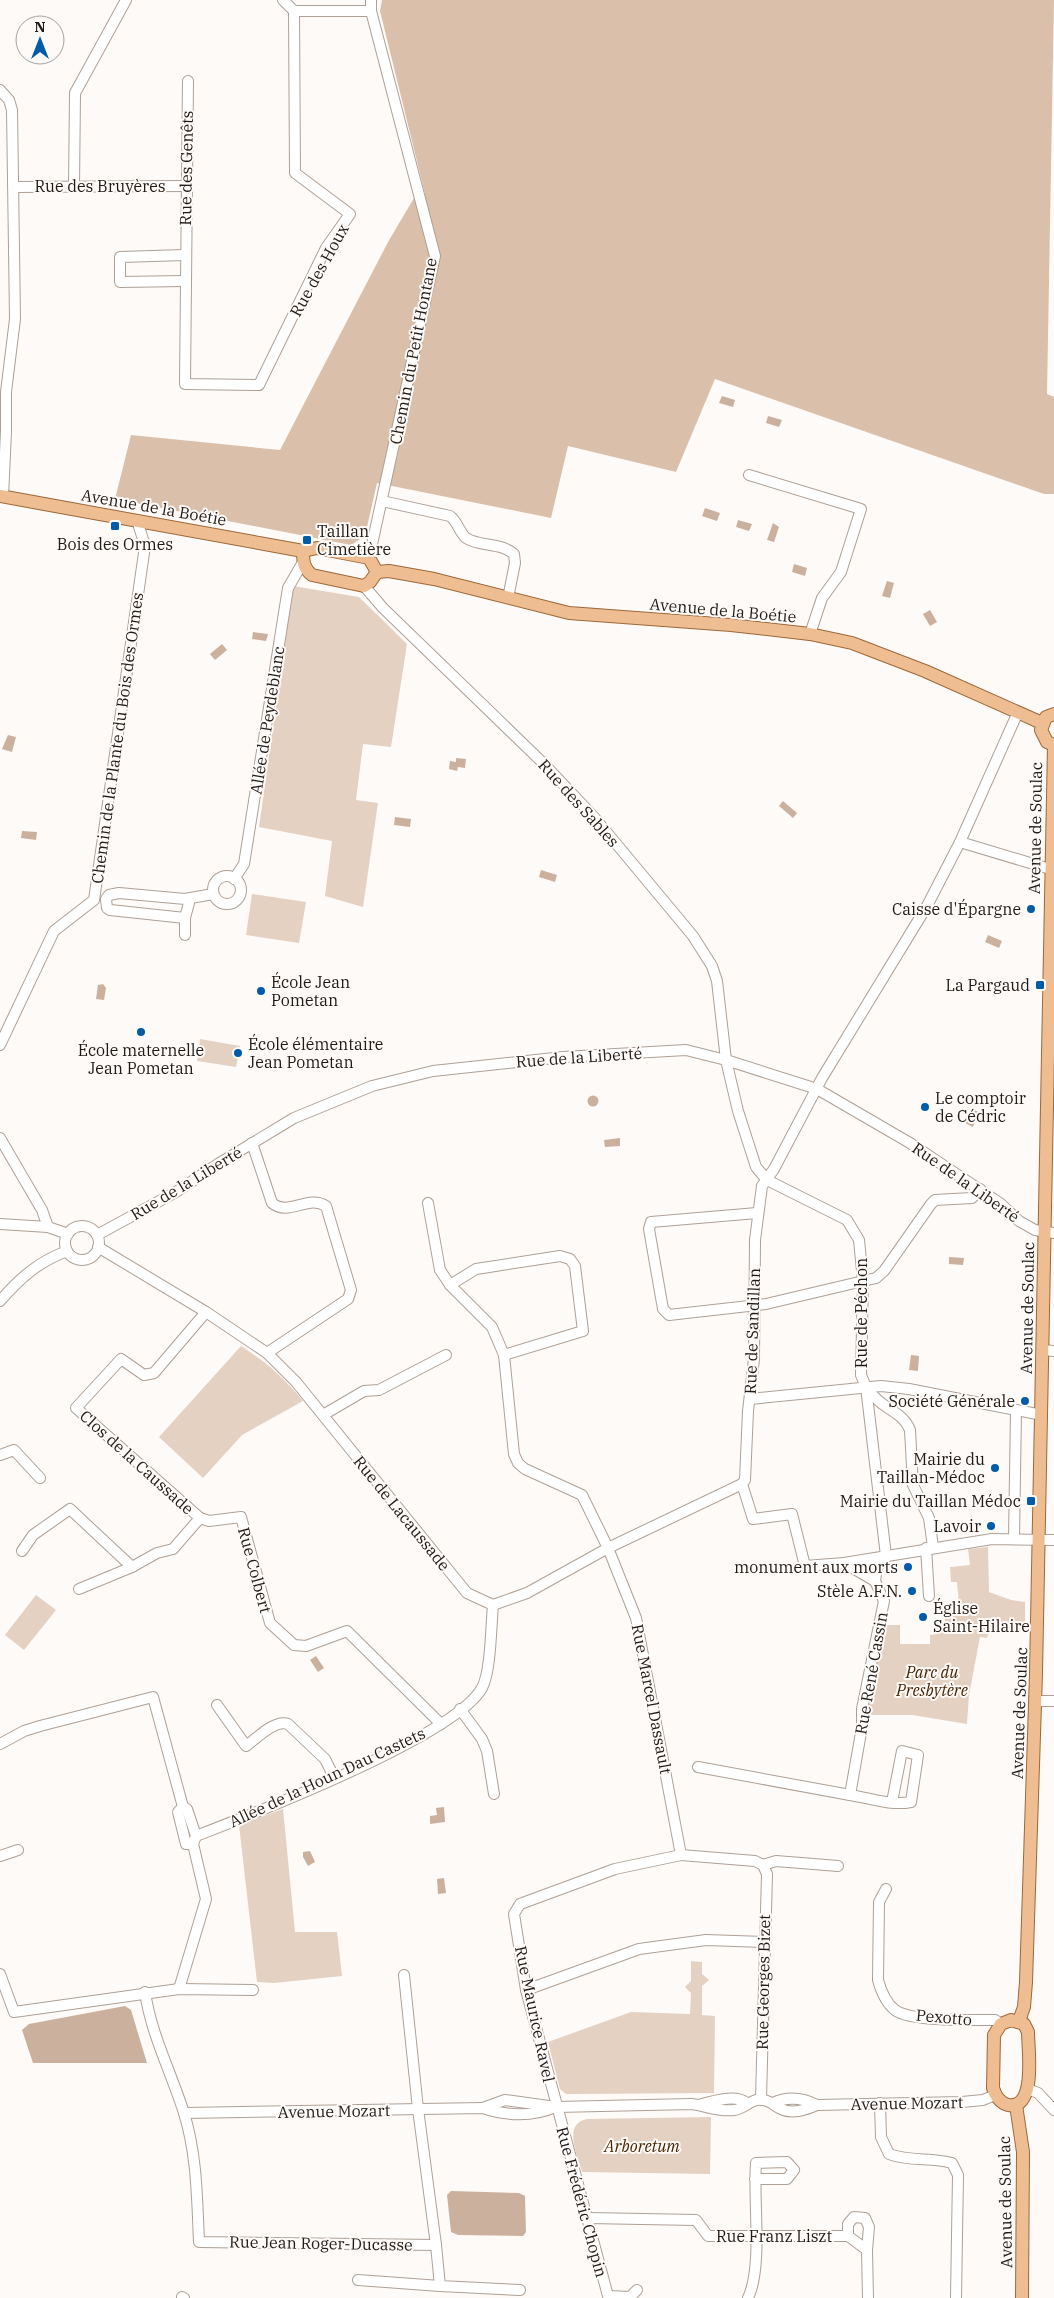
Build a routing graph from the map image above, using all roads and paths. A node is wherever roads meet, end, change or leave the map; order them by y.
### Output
1 (126, 0) edge
2 (282, 0) edge
3 (371, 5) edge
4 (294, 11) junction
5 (188, 81) dead end
6 (0, 90) edge
7 (186, 186) junction
8 (14, 187) junction
9 (74, 187) junction
10 (185, 256) junction
11 (185, 280) junction
12 (184, 384) joint
13 (2, 463) edge
14 (749, 475) dead end
15 (2, 496) edge
16 (382, 500) junction
17 (137, 520) junction
18 (303, 557) junction
19 (369, 558) junction
20 (383, 571) junction
21 (364, 586) junction
22 (508, 598) junction
23 (810, 634) junction
24 (1018, 712) junction
25 (1054, 714) edge
26 (1042, 723) junction
27 (1054, 745) edge
28 (960, 842) junction
29 (1050, 870) junction
30 (234, 879) junction
31 (213, 894) junction
32 (190, 899) junction
33 (185, 918) junction
34 (185, 935) dead end
35 (0, 1045) edge
36 (726, 1060) junction
37 (1050, 1073) edge
38 (817, 1089) junction
39 (0, 1138) edge
40 (252, 1143) junction
41 (768, 1180) junction
42 (980, 1189) junction
43 (428, 1203) dead end
44 (757, 1213) junction
45 (0, 1224) edge
46 (48, 1227) junction
47 (1049, 1233) edge
48 (68, 1234) junction
49 (97, 1235) junction
50 (98, 1247) junction
51 (67, 1251) junction
52 (863, 1281) junction
53 (450, 1285) junction
54 (0, 1301) edge
55 (754, 1306) junction
56 (206, 1312) junction
57 (1048, 1350) edge
58 (267, 1353) junction
59 (446, 1355) dead end
60 (504, 1355) junction
61 (866, 1387) junction
62 (750, 1399) junction
63 (1016, 1410) junction
64 (322, 1415) junction
65 (1042, 1415) junction
66 (0, 1456) edge
67 (40, 1478) dead end
68 (742, 1484) junction
69 (200, 1518) junction
70 (1014, 1538) junction
71 (1039, 1539) junction
72 (1054, 1540) edge
73 (608, 1548) junction
74 (929, 1548) junction
75 (22, 1551) dead end
76 (886, 1556) junction
77 (844, 1564) junction
78 (132, 1567) junction
79 (875, 1581) junction
80 (78, 1589) dead end
81 (929, 1596) dead end
82 (493, 1605) junction
83 (1036, 1701) junction
84 (1054, 1701) edge
85 (217, 1705) dead end
86 (460, 1709) junction
87 (441, 1724) junction
88 (0, 1744) edge
89 (698, 1767) dead end
90 (334, 1778) junction
91 (494, 1794) dead end
92 (850, 1795) junction
93 (892, 1802) junction
94 (195, 1840) junction
95 (18, 1850) dead end
96 (680, 1855) junction
97 (0, 1856) edge
98 (763, 1865) junction
99 (838, 1866) dead end
100 (886, 1888) dead end
101 (764, 1942) junction
102 (0, 1974) edge
103 (404, 1975) dead end
104 (179, 1989) junction
105 (252, 1990) dead end
106 (526, 1990) junction
107 (145, 1992) junction
108 (1018, 2020) junction
109 (1000, 2024) junction
110 (1028, 2090) junction
111 (995, 2095) junction
112 (761, 2099) junction
113 (880, 2103) junction
114 (1016, 2105) junction
115 (556, 2107) junction
116 (418, 2110) junction
117 (1054, 2110) edge
118 (184, 2113) junction
119 (755, 2179) dead end
120 (588, 2218) junction
121 (756, 2235) junction
122 (848, 2236) junction
123 (436, 2245) junction
124 (867, 2250) junction
125 (358, 2280) dead end
126 (440, 2286) junction
127 (520, 2290) dead end
128 (637, 2290) dead end
129 (748, 2298) edge
130 (856, 2298) edge
131 (868, 2298) edge
132 (956, 2298) edge
133 (1022, 2298) edge

1 - 9 street
2 - 4 street
3 - 4 street
3 - 16 street, Chemin du Petit Hontane
4 - 12 street, Rue des Houx
5 - 7 street, Rue des Genêts
6 - 8 street
7 - 9 street, Rue des Bruyères
7 - 10 street, Rue des Genêts
8 - 9 street, Rue des Bruyères
8 - 13 street
10 - 11 street, Rue des Genêts
10 - 11 street
11 - 12 street, Rue des Genêts
13 - 15 street
14 - 23 street
15 - 17 main road, Avenue de la Boétie
16 - 19 street, Chemin du Petit Hontane
16 - 22 street
17 - 18 main road, Avenue de la Boétie
17 - 35 street, Chemin de la Plante du Bois des Ormes
18 - 19 main road
18 - 21 main road
18 - 30 street, Allée de Peydeblanc
19 - 20 main road
20 - 21 main road
20 - 22 main road, Avenue de la Boétie
21 - 36 street, Rue des Sables
22 - 23 main road, Avenue de la Boétie
23 - 24 main road, Avenue de la Boétie
24 - 26 main road, Avenue de la Boétie
24 - 28 street, Rue de Sandillan
25 - 26 main road
26 - 27 main road
27 - 29 main road, Avenue de Soulac
28 - 29 street
28 - 38 street, Rue de Sandillan
29 - 37 main road, Avenue de Soulac
30 - 31 street
30 - 31 street
31 - 32 street
32 - 33 street
32 - 33 street
33 - 34 street
36 - 38 street, Rue de la Liberté
36 - 40 street, Rue de la Liberté
36 - 41 street, Rue de Péchon
37 - 47 main road, Avenue de Soulac
38 - 41 street, Rue de Sandillan
38 - 42 street, Rue de la Liberté
39 - 46 street
40 - 49 street, Rue de la Liberté
40 - 58 street
41 - 44 street, Rue de Sandillan
41 - 52 street, Rue de Péchon
42 - 47 street, Rue de la Liberté
42 - 52 street
43 - 53 street
44 - 55 street, Rue de Sandillan
44 - 55 street
45 - 46 street
46 - 48 street
47 - 57 main road, Avenue de Soulac
48 - 49 street
48 - 51 street
49 - 50 street
50 - 51 street
50 - 56 street, Rue de Lacaussade
51 - 54 street
52 - 55 street
52 - 61 street, Rue de Péchon
53 - 60 street
53 - 60 street
55 - 62 street, Rue de Sandillan
56 - 58 street, Rue de Lacaussade
56 - 69 street, Clos de la Caussade
57 - 65 main road, Avenue de Soulac
58 - 64 street, Rue de Lacaussade
59 - 64 street
60 - 73 street, Rue Marcel Dassault
61 - 62 street
61 - 63 street
61 - 74 street
61 - 76 street, Rue de Péchon
62 - 68 street, Rue de Sandillan
63 - 65 street
63 - 70 street
64 - 82 street, Rue de Lacaussade
65 - 71 main road, Avenue de Soulac
66 - 67 street
68 - 73 street
68 - 77 street
69 - 78 street
69 - 87 street, Rue Colbert
70 - 71 street
70 - 74 street
71 - 72 street
71 - 83 main road, Avenue de Soulac
73 - 82 street
73 - 96 street, Rue Marcel Dassault
74 - 76 street
74 - 81 street
75 - 78 street
76 - 77 street
76 - 79 street
77 - 79 street
78 - 80 street
79 - 92 street, Rue René Cassin
82 - 86 street, Allée de la Houn Dau Castets
83 - 84 street
83 - 108 main road, Avenue de Soulac
85 - 90 street
86 - 87 street, Allée de la Houn Dau Castets
86 - 91 street
87 - 90 street, Allée de la Houn Dau Castets
88 - 94 street
89 - 92 street
90 - 94 street, Allée de la Houn Dau Castets
92 - 93 street
93 - 93 street
94 - 104 street
95 - 97 street
96 - 98 street, Rue Maurice Ravel
96 - 106 street, Rue Maurice Ravel
98 - 99 street, Rue Maurice Ravel
98 - 101 street, Rue Georges Bizet
100 - 109 street, Pexotto
101 - 106 street
101 - 112 street, Rue Georges Bizet
102 - 107 street
103 - 116 street, Rue Jean Roger-Ducasse
104 - 105 street
104 - 107 street
106 - 115 street, Rue Maurice Ravel
107 - 118 street
108 - 109 main road
108 - 110 main road
109 - 111 main road
110 - 114 main road
110 - 117 street
111 - 113 street, Avenue Mozart
111 - 114 main road
112 - 113 street, Avenue Mozart
112 - 115 street, Avenue Mozart
113 - 132 street
114 - 133 main road, Avenue de Soulac
115 - 116 street, Avenue Mozart
115 - 120 street, Rue Frédéric Chopin
116 - 118 street, Avenue Mozart
116 - 123 street, Rue Jean Roger-Ducasse
118 - 123 street, Rue Jean Roger-Ducasse
119 - 121 street
120 - 121 street, Rue Franz Liszt
120 - 128 street, Rue Frédéric Chopin
121 - 122 street, Rue Franz Liszt
121 - 129 street
122 - 124 street, Rue Franz Liszt
122 - 124 street, Rue Franz Liszt
123 - 126 street
124 - 131 street, Rue Franz Liszt
125 - 126 street
126 - 127 street
130 - 131 street, Rue Franz Liszt

